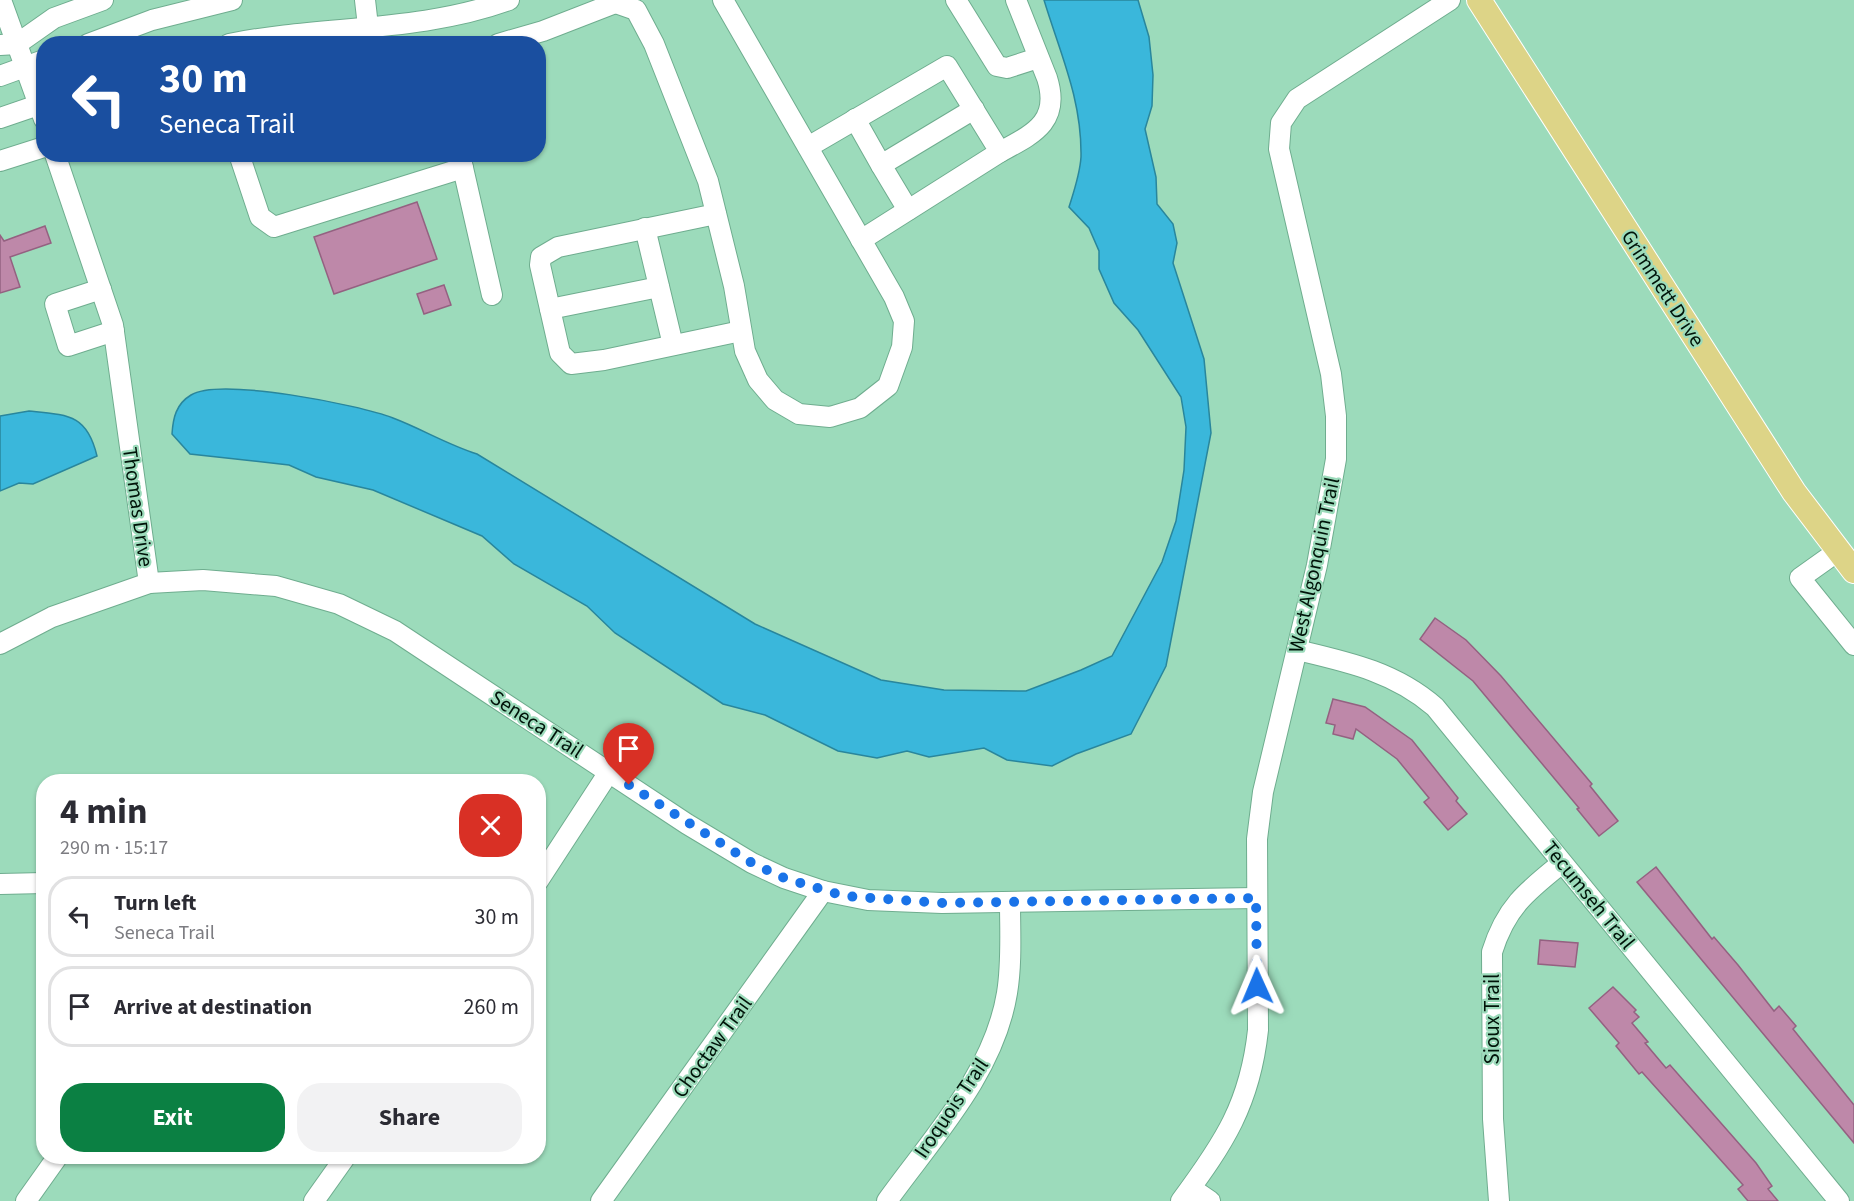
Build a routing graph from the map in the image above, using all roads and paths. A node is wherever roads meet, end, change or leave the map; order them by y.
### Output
1 (1, 0) edge
2 (232, 0) edge
3 (365, 0) edge
4 (509, 0) edge
5 (723, 0) edge
6 (957, 0) edge
7 (1016, 0) edge
8 (1450, 0) edge
9 (1479, 0) edge
10 (98, 1) edge
11 (619, 2) edge
12 (582, 7) edge
13 (109, 36) edge
14 (369, 36) edge
15 (526, 36) edge
16 (9, 44) edge
17 (1038, 58) junction
18 (34, 63) edge
19 (0, 76) edge
20 (974, 109) junction
21 (36, 110) edge
22 (0, 118) edge
23 (855, 119) junction
24 (808, 147) junction
25 (36, 150) edge
26 (1000, 152) junction
27 (0, 161) edge
28 (58, 162) edge
29 (242, 162) edge
30 (458, 162) edge
31 (461, 162) edge
32 (882, 165) junction
33 (908, 210) junction
34 (716, 214) junction
35 (645, 228) junction
36 (861, 240) junction
37 (659, 287) junction
38 (101, 289) junction
39 (492, 295) dead end
40 (550, 309) junction
41 (114, 331) junction
42 (741, 331) junction
43 (673, 345) junction
44 (1838, 552) junction
45 (1854, 571) edge
46 (149, 583) junction
47 (0, 644) edge
48 (1854, 645) edge
49 (1297, 650) junction
50 (609, 772) junction
51 (1562, 863) junction
52 (546, 869) edge
53 (36, 883) edge
54 (0, 884) edge
55 (823, 891) junction
56 (1256, 898) junction
57 (1010, 902) junction
58 (52, 1164) edge
59 (340, 1164) edge
60 (1186, 1194) edge
61 (26, 1201) edge
62 (314, 1201) edge
63 (601, 1201) edge
64 (887, 1201) edge
65 (1210, 1201) edge
66 (1499, 1201) edge
67 (1839, 1201) edge

1 - 16 street
2 - 13 street
3 - 14 street
4 - 14 street
5 - 24 street
6 - 17 street
7 - 17 street
8 - 49 street, West Algonquin Trail
9 - 44 main road, Grimmett Drive
10 - 16 street
11 - 12 street
11 - 34 street
12 - 15 street
16 - 18 street
17 - 26 street
18 - 19 street
20 - 23 street
20 - 26 street
20 - 32 street
21 - 22 street
23 - 24 street
23 - 32 street
24 - 36 street
25 - 27 street
26 - 33 street
28 - 38 street, Thomas Drive
29 - 30 street
31 - 39 street
32 - 33 street
33 - 36 street
34 - 35 street
34 - 42 street
35 - 37 street
35 - 40 street
36 - 42 street
37 - 40 street
37 - 43 street
38 - 41 street, Thomas Drive
38 - 41 street
40 - 43 street
41 - 46 street, Thomas Drive
42 - 43 street
44 - 45 main road, Grimmett Drive
44 - 48 street
46 - 47 street, Seneca Trail
46 - 50 street, Seneca Trail
49 - 51 street, Tecumseh Trail
49 - 56 street, West Algonquin Trail
50 - 52 street
50 - 55 street, Seneca Trail
51 - 66 street, Sioux Trail
51 - 67 street, Tecumseh Trail
53 - 54 street
55 - 57 street, Seneca Trail
55 - 63 street, Choctaw Trail
56 - 57 street, Seneca Trail
56 - 60 street, West Algonquin Trail
57 - 64 street, Iroquois Trail
58 - 61 street
59 - 62 street
60 - 65 street

